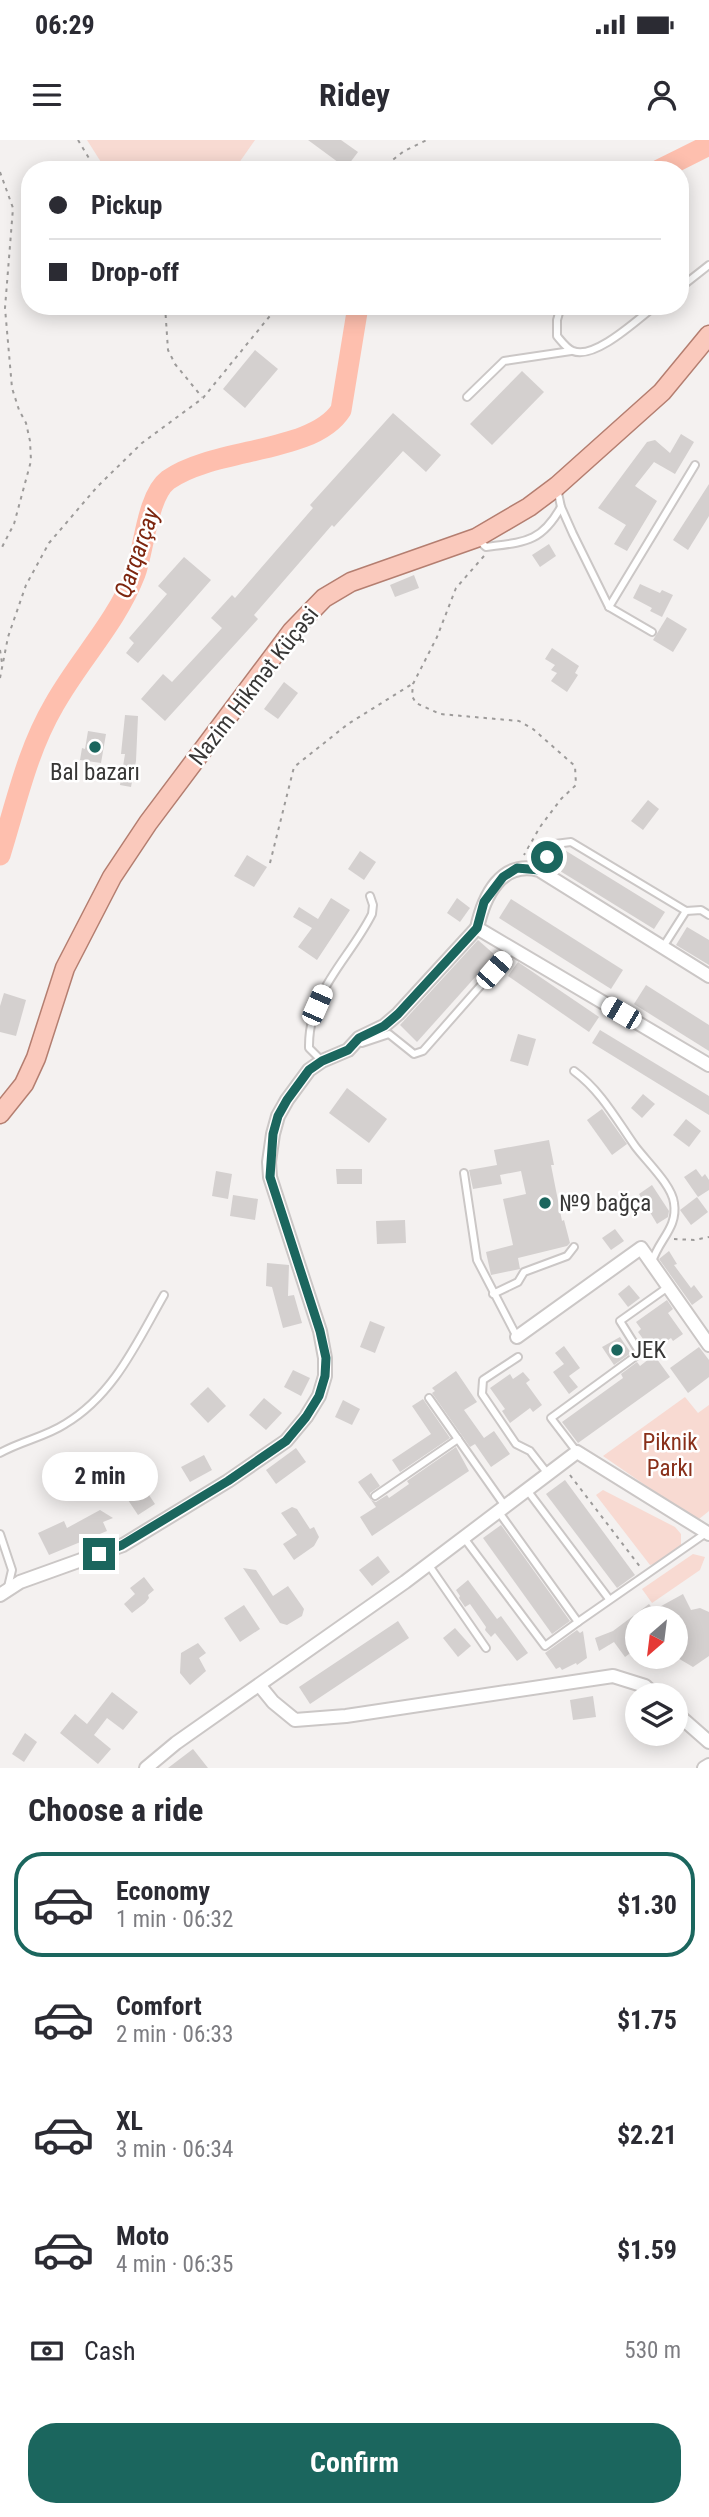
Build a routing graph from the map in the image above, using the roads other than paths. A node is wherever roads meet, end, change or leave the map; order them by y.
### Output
1 (709, 265) edge
2 (689, 281) edge
3 (559, 315) edge
4 (642, 315) edge
5 (709, 335) edge
6 (571, 351) junction
7 (467, 397) dead end
8 (695, 465) dead end
9 (557, 486) junction
10 (561, 508) junction
11 (481, 543) junction
12 (609, 607) junction
13 (652, 632) dead end
14 (539, 870) junction
15 (370, 896) dead end
16 (686, 911) junction
17 (709, 915) edge
18 (477, 928) junction
19 (663, 947) junction
20 (512, 950) junction
21 (709, 976) edge
22 (387, 1030) junction
23 (322, 1061) junction
24 (709, 1065) edge
25 (574, 1071) dead end
26 (0, 1114) edge
27 (464, 1173) dead end
28 (574, 1247) dead end
29 (652, 1264) junction
30 (668, 1287) junction
31 (493, 1294) junction
32 (164, 1295) dead end
33 (517, 1337) joint
34 (709, 1345) edge
35 (518, 1357) dead end
36 (429, 1398) dead end
37 (457, 1439) junction
38 (577, 1452) junction
39 (0, 1453) edge
40 (548, 1474) junction
41 (527, 1490) junction
42 (374, 1496) dead end
43 (501, 1509) junction
44 (708, 1533) edge
45 (0, 1534) edge
46 (464, 1538) junction
47 (428, 1564) junction
48 (4, 1592) edge
49 (609, 1599) junction
50 (579, 1622) junction
51 (486, 1648) dead end
52 (635, 1683) edge
53 (260, 1685) junction
54 (688, 1724) edge
55 (709, 1742) edge
56 (709, 1765) edge
57 (146, 1768) edge
58 (704, 1768) edge

1 - 2 lane
3 - 6 lane
4 - 6 lane
5 - 9 main road, Nazim Hikmət Küçəsi
6 - 7 lane
8 - 12 lane
9 - 10 lane
9 - 11 main road, Nazim Hikmət Küçəsi
10 - 11 lane
10 - 12 lane
11 - 26 main road, Nazim Hikmət Küçəsi
12 - 13 lane
14 - 16 lane
14 - 18 street
14 - 19 street
15 - 23 lane
16 - 17 lane
16 - 19 lane
18 - 20 street
18 - 22 street
19 - 21 street
20 - 22 lane
20 - 24 street
22 - 23 street
23 - 48 street
25 - 29 lane
27 - 31 lane
28 - 31 lane
29 - 30 street
29 - 33 street
30 - 34 street
30 - 38 lane
31 - 33 lane
32 - 39 lane
35 - 40 lane
36 - 37 lane
37 - 42 lane
37 - 43 lane
38 - 40 street
38 - 44 street
40 - 41 street
41 - 43 street
41 - 49 lane
43 - 46 street
43 - 50 lane
44 - 49 lane
45 - 48 lane
46 - 47 street
46 - 50 lane
47 - 51 lane
47 - 53 street
49 - 50 lane
52 - 53 street
53 - 57 street
54 - 55 street
56 - 58 street

